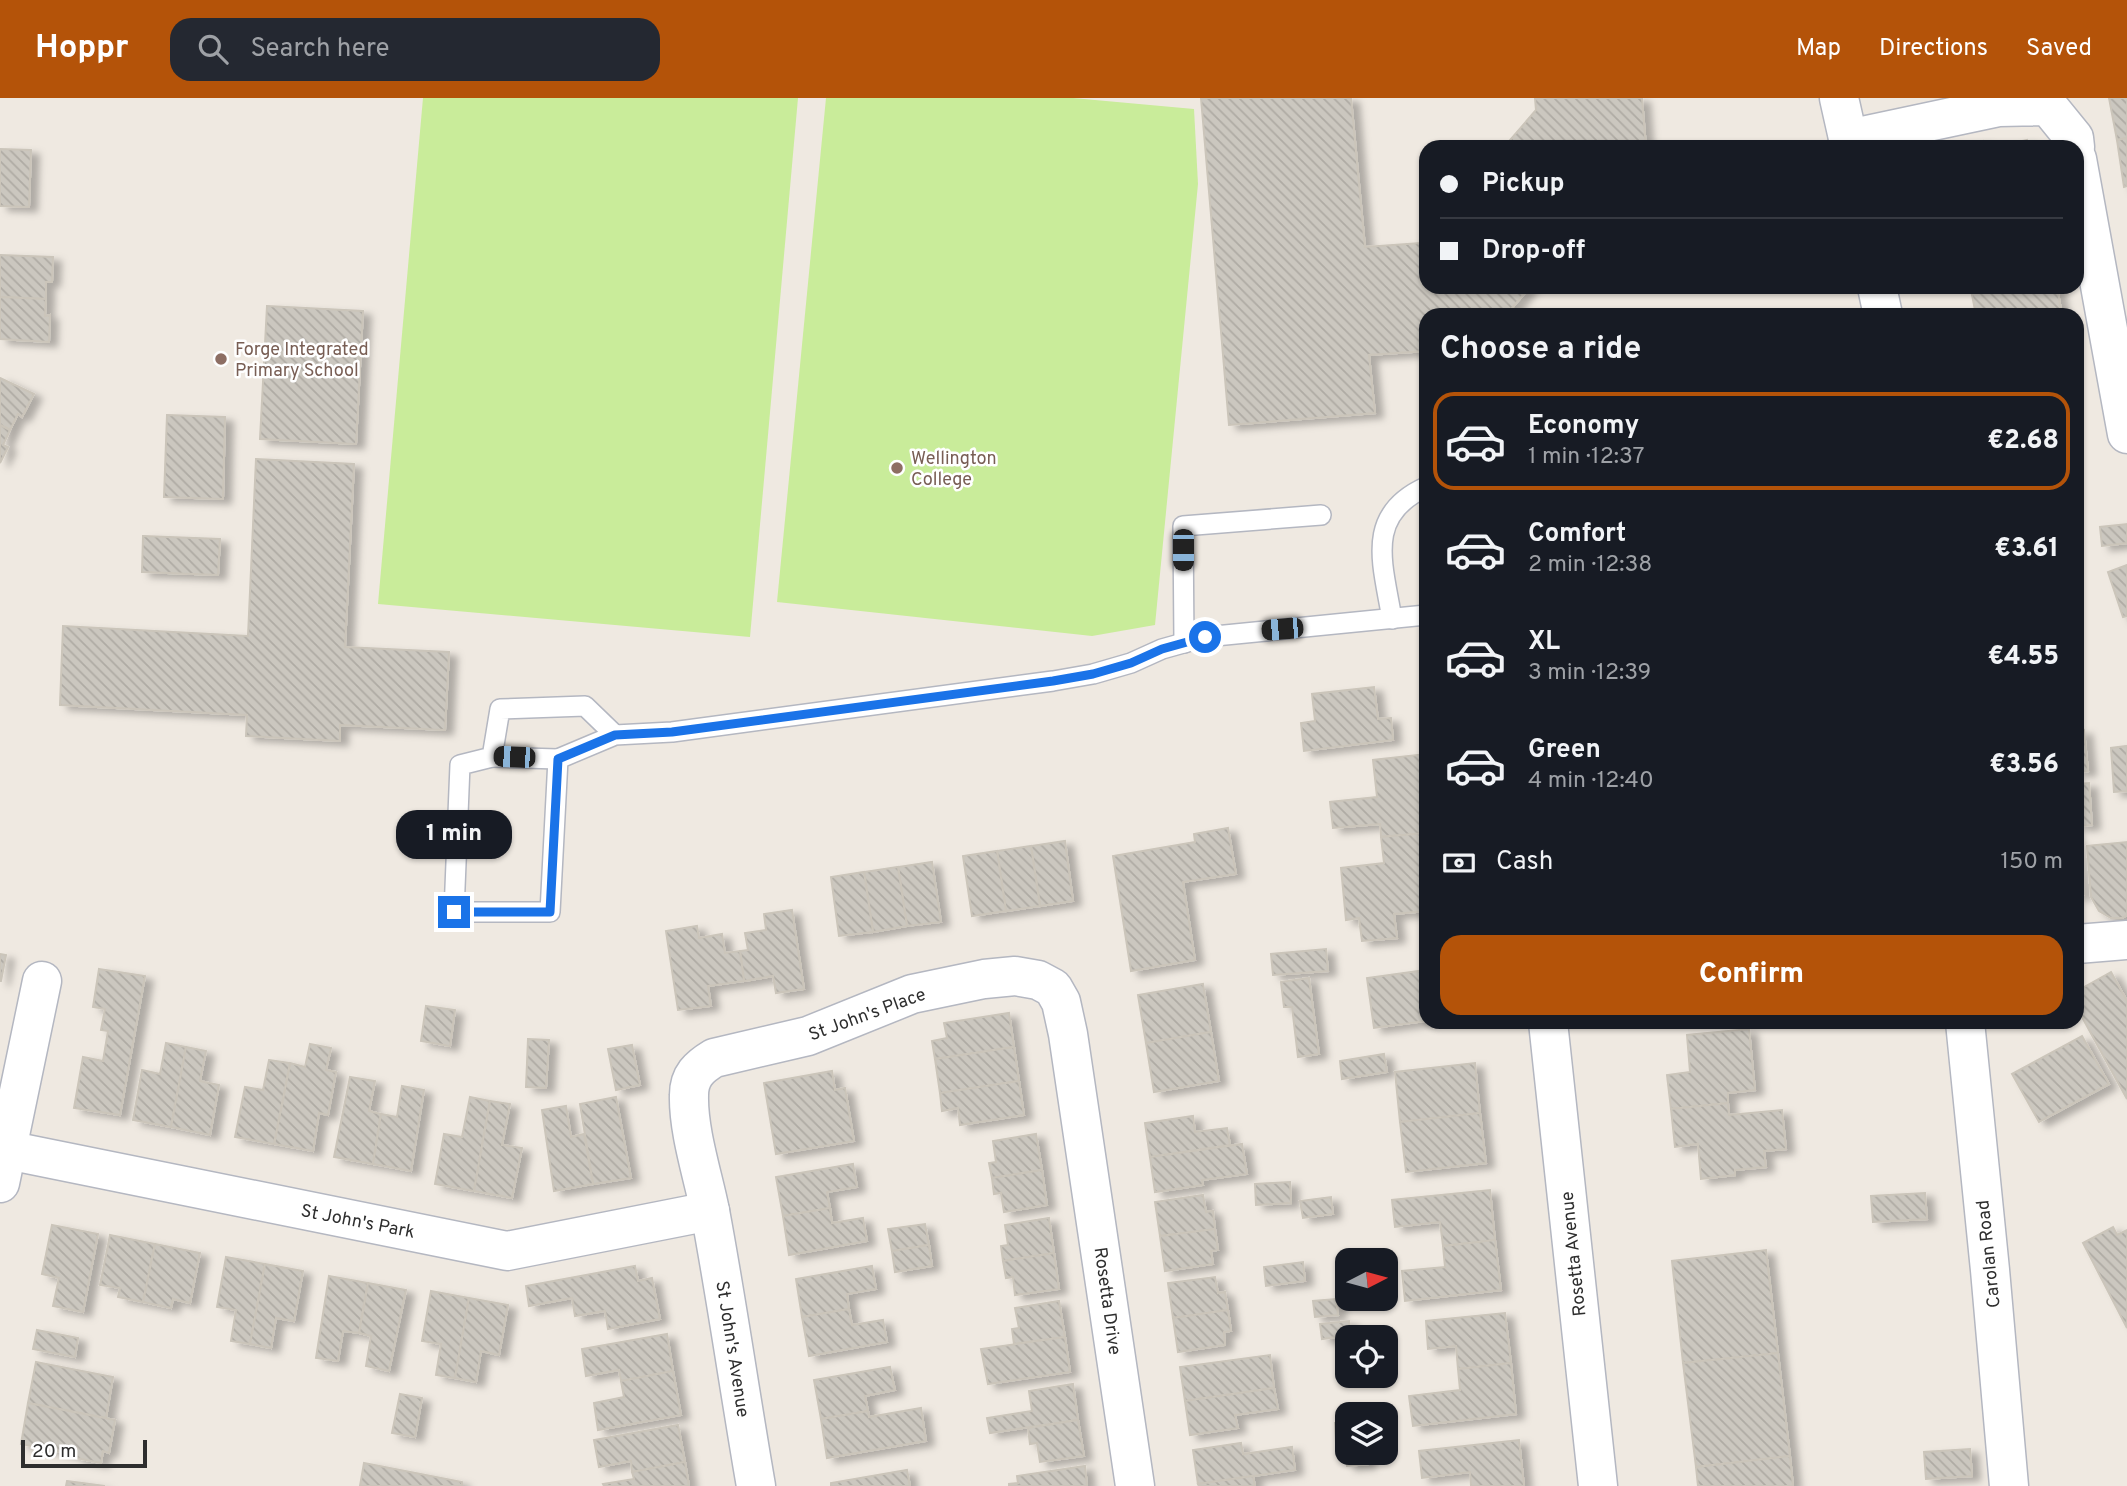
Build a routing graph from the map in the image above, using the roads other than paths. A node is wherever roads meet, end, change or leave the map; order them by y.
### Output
1 (1839, 98) edge
2 (1848, 140) edge
3 (1862, 140) edge
4 (2074, 140) edge
5 (2084, 198) edge
6 (2127, 434) edge
7 (1419, 490) edge
8 (1321, 515) dead end
9 (1419, 616) edge
10 (1392, 619) junction
11 (1184, 643) junction
12 (615, 735) junction
13 (492, 757) junction
14 (558, 759) junction
15 (2127, 940) edge
16 (2084, 943) edge
17 (41, 981) dead end
18 (1549, 1029) edge
19 (1966, 1029) edge
20 (1080, 1117) joint
21 (3, 1167) edge
22 (710, 1211) junction
23 (756, 1486) edge
24 (1135, 1486) edge
25 (1598, 1486) edge
26 (2009, 1486) edge

1 - 2 street
3 - 4 street
5 - 6 street
7 - 10 lane
8 - 11 lane
9 - 10 lane
10 - 11 lane
11 - 12 lane
12 - 13 lane
12 - 14 lane
13 - 14 lane
13 - 14 lane
15 - 16 street
17 - 21 street, St John's Park
18 - 25 street, Rosetta Avenue
19 - 26 street, Carolan Road
20 - 22 street, St John's Place
20 - 24 street, Rosetta Drive
21 - 22 street, St John's Park
22 - 23 street, St John's Avenue

